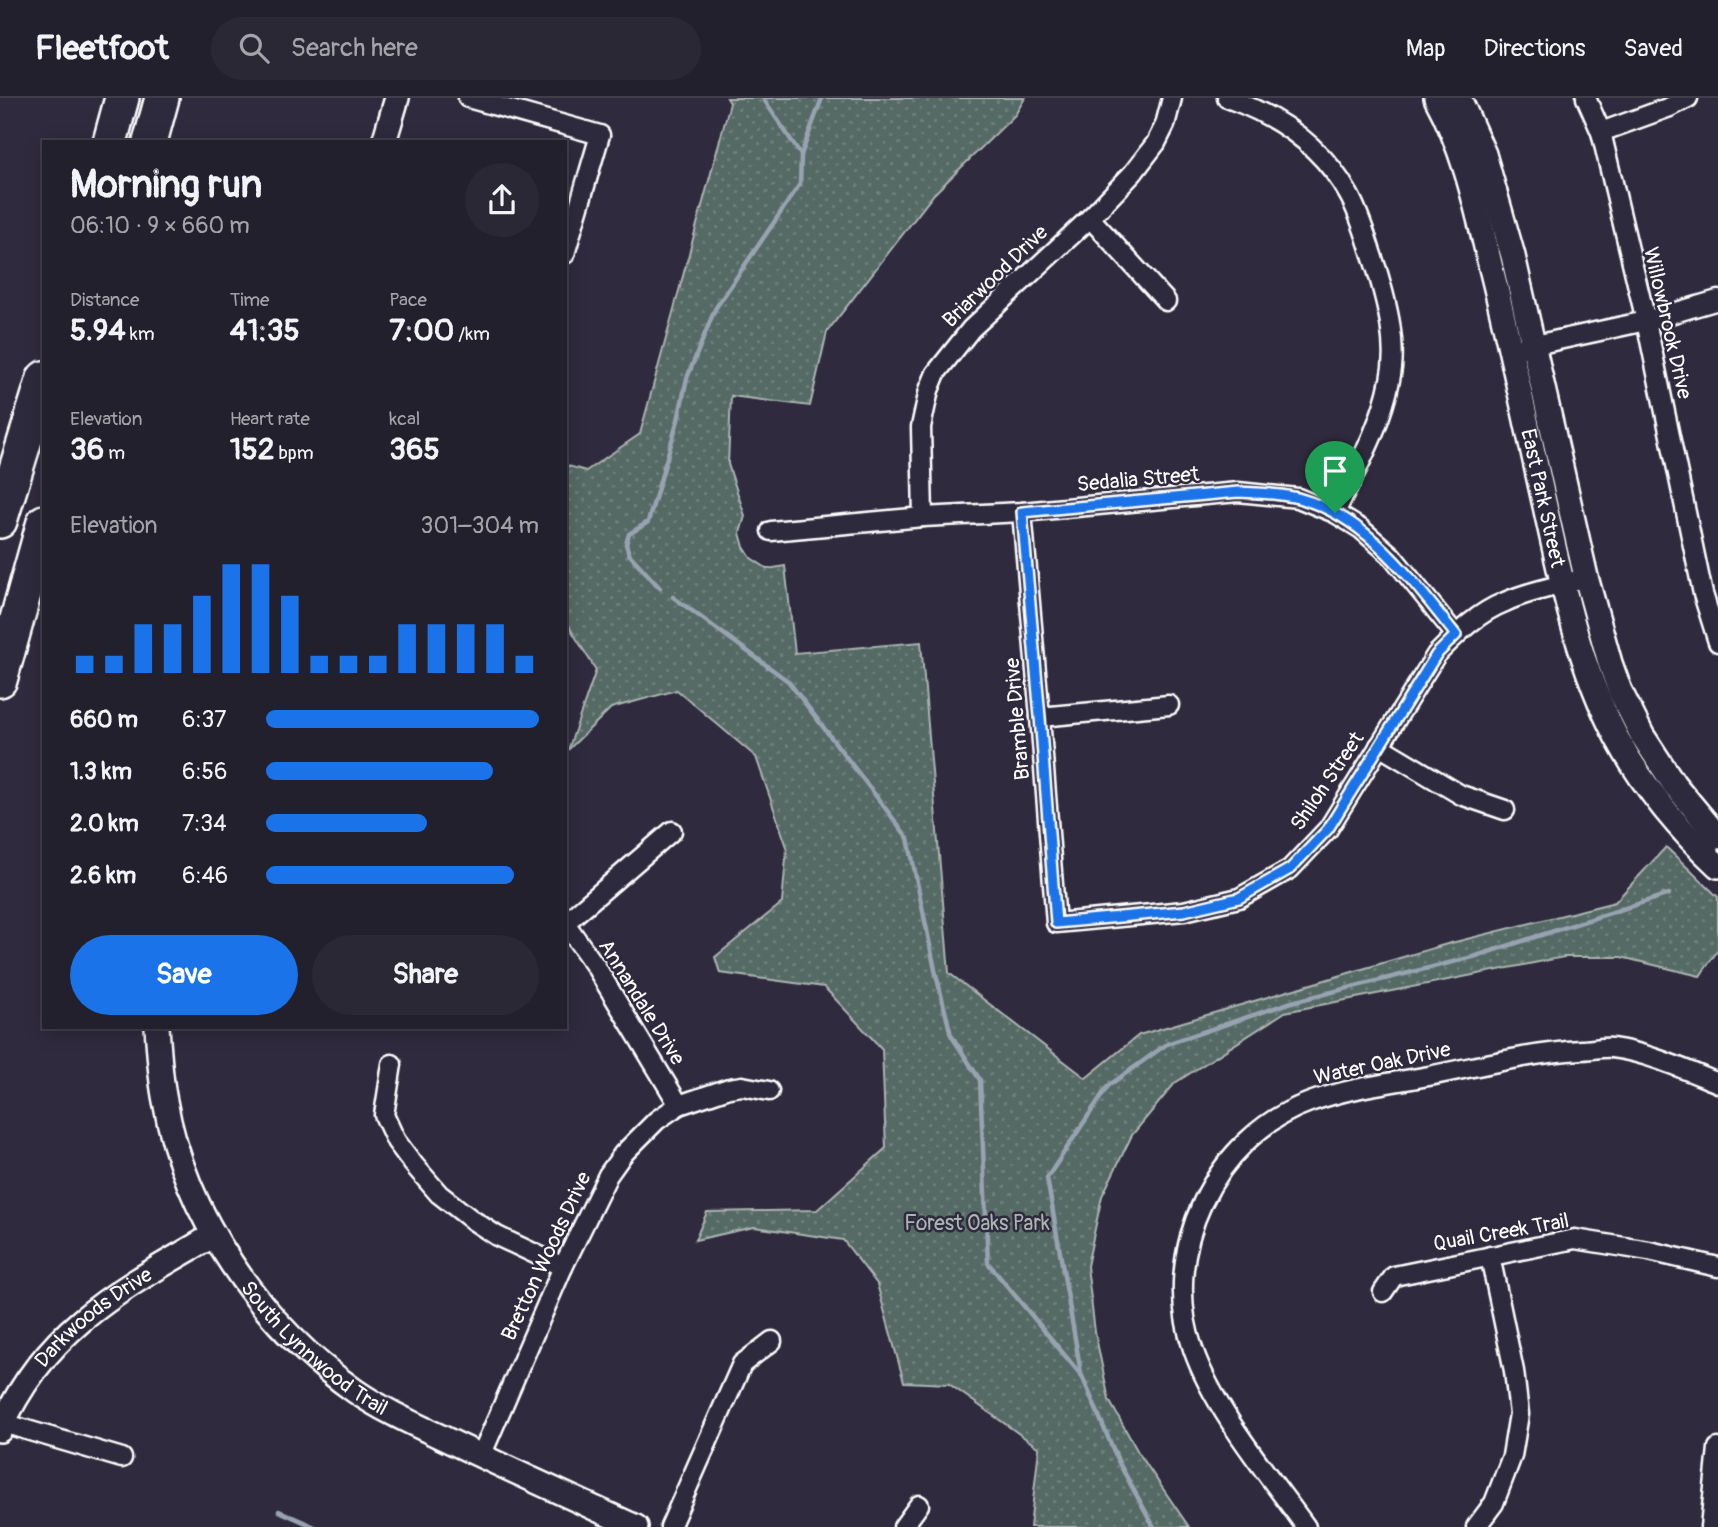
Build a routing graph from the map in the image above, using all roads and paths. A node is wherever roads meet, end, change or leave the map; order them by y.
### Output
1 (122, 98) edge
2 (162, 98) edge
3 (397, 98) edge
4 (468, 98) edge
5 (1172, 98) edge
6 (1227, 98) edge
7 (1436, 98) edge
8 (1459, 98) edge
9 (1587, 98) edge
10 (1688, 98) edge
11 (1601, 132) junction
12 (111, 140) edge
13 (151, 140) edge
14 (385, 140) edge
15 (1090, 218) junction
16 (567, 247) edge
17 (1718, 300) edge
18 (1166, 301) dead end
19 (1646, 321) junction
20 (1534, 346) junction
21 (1511, 350) junction
22 (42, 384) edge
23 (1022, 512) junction
24 (1335, 513) junction
25 (923, 517) junction
26 (0, 521) edge
27 (42, 529) edge
28 (771, 531) dead end
29 (1586, 578) junction
30 (1562, 584) junction
31 (1456, 635) junction
32 (1718, 642) edge
33 (0, 680) edge
34 (1169, 705) dead end
35 (1040, 717) junction
36 (1380, 746) junction
37 (1505, 810) dead end
38 (672, 831) dead end
39 (1718, 837) edge
40 (1718, 866) edge
41 (567, 921) edge
42 (1056, 923) joint
43 (567, 926) edge
44 (157, 1029) edge
45 (392, 1064) dead end
46 (1718, 1083) edge
47 (769, 1091) dead end
48 (679, 1105) junction
49 (214, 1235) junction
50 (1490, 1256) junction
51 (563, 1267) junction
52 (1718, 1267) edge
53 (1383, 1292) dead end
54 (772, 1340) dead end
55 (2, 1426) edge
56 (1718, 1448) edge
57 (481, 1456) junction
58 (122, 1458) dead end
59 (919, 1505) dead end
60 (636, 1527) edge
61 (670, 1527) edge
62 (903, 1527) edge
63 (1306, 1527) edge
64 (1476, 1527) edge
65 (1710, 1527) edge

1 - 12 highway
2 - 13 highway
3 - 14 street
4 - 16 street
5 - 15 street, Briarwood Drive
6 - 24 street
7 - 21 street, East Park Street
8 - 20 street, East Park Street
9 - 11 street, Willowbrook Drive
10 - 11 street
11 - 19 street, Willowbrook Drive
15 - 18 street
15 - 25 street, Briarwood Drive
17 - 19 street
19 - 20 street
19 - 32 street, Willowbrook Drive
20 - 21 street
20 - 29 street, East Park Street
21 - 30 street, East Park Street
22 - 26 highway
23 - 24 street, Sedalia Street
23 - 25 street, Sedalia Street
23 - 35 street, Bramble Drive
24 - 31 street, Sedalia Street
25 - 28 street, Sedalia Street
27 - 33 highway
29 - 30 street, Shiloh Street
29 - 39 street, East Park Street
30 - 31 street, Shiloh Street
30 - 40 street, East Park Street
31 - 36 street, Shiloh Street
34 - 35 street
35 - 42 street, Bramble Drive
36 - 37 street
36 - 42 street, Shiloh Street
38 - 41 street
43 - 48 street, Annandale Drive
44 - 49 street, South Lynnwood Trail
45 - 51 street
46 - 63 street, Water Oak Drive
47 - 48 street, Bretton Woods Drive
48 - 51 street, Bretton Woods Drive
49 - 55 street, Darkwoods Drive
49 - 57 street, South Lynnwood Trail
50 - 52 street, Quail Creek Trail
50 - 53 street, Quail Creek Trail
50 - 64 street
51 - 57 street, Bretton Woods Drive
54 - 61 street
55 - 58 street
56 - 65 street
57 - 60 street, South Lynnwood Trail
59 - 62 street

